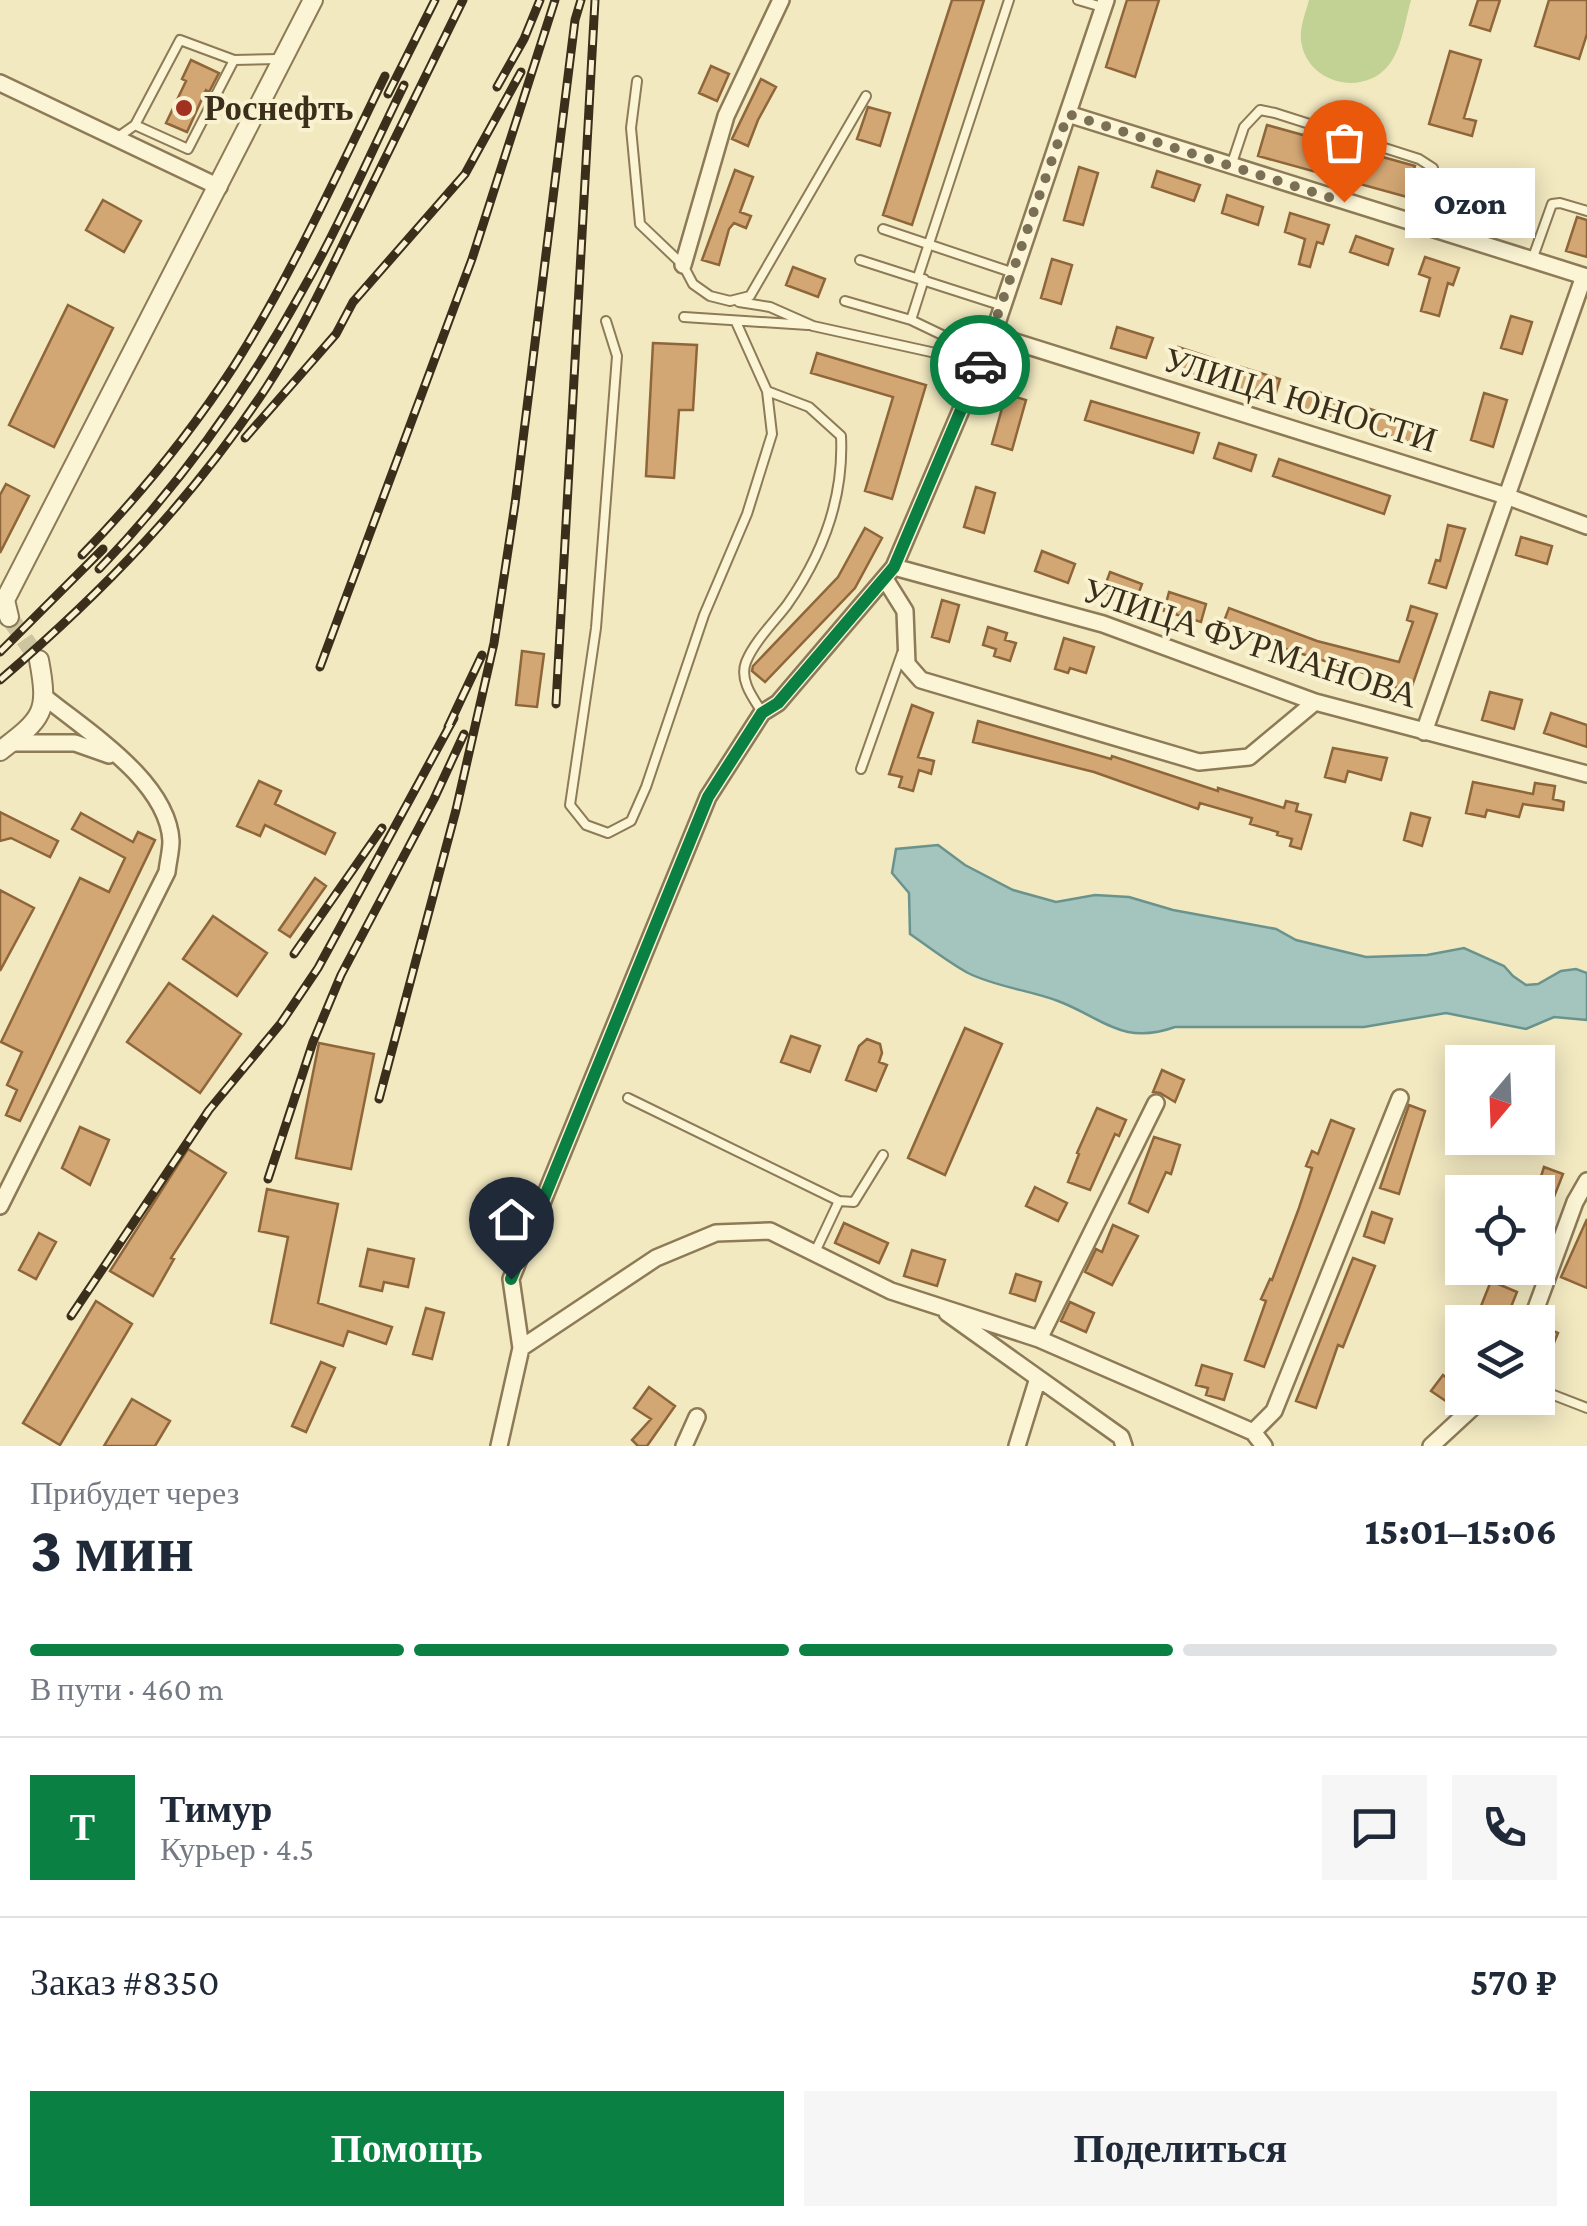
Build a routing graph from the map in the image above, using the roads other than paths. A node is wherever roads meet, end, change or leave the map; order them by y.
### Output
1 (313, 0) edge
2 (781, 0) edge
3 (1009, 0) edge
4 (1078, 0) edge
5 (1105, 4) edge
6 (283, 58) junction
7 (234, 60) junction
8 (0, 82) edge
9 (637, 82) dead end
10 (866, 96) dead end
11 (1068, 114) junction
12 (135, 125) junction
13 (118, 138) junction
14 (1231, 166) junction
15 (220, 188) junction
16 (1587, 211) edge
17 (1419, 225) junction
18 (884, 229) dead end
19 (928, 244) junction
20 (860, 260) dead end
21 (1532, 260) junction
22 (682, 265) junction
23 (1014, 273) junction
24 (1586, 277) edge
25 (921, 278) junction
26 (844, 300) dead end
27 (730, 302) junction
28 (1002, 306) junction
29 (684, 318) dead end
30 (910, 320) junction
31 (606, 322) dead end
32 (736, 322) junction
33 (813, 326) junction
34 (993, 335) junction
35 (982, 359) junction
36 (767, 391) junction
37 (1506, 496) junction
38 (1587, 526) edge
39 (890, 573) junction
40 (9, 618) dead end
41 (905, 644) junction
42 (38, 660) tunnel mouth
43 (46, 698) junction
44 (1315, 702) junction
45 (762, 713) junction
46 (1424, 732) junction
47 (5, 747) edge
48 (130, 766) junction
49 (861, 769) dead end
50 (1587, 774) edge
51 (628, 1098) dead end
52 (1400, 1098) dead end
53 (1156, 1102) dead end
54 (883, 1155) dead end
55 (1587, 1180) edge
56 (839, 1200) junction
57 (0, 1206) edge
58 (815, 1252) junction
59 (931, 1302) junction
60 (1537, 1305) edge
61 (1039, 1339) junction
62 (520, 1348) junction
63 (1038, 1378) junction
64 (1555, 1396) edge
65 (1587, 1408) edge
66 (1465, 1415) edge
67 (697, 1417) dead end
68 (1253, 1432) junction
69 (499, 1446) edge
70 (684, 1446) edge
71 (1017, 1446) edge
72 (1124, 1446) edge
73 (1264, 1446) edge
74 (1431, 1446) edge

1 - 6 street
2 - 22 street
3 - 19 lane
4 - 5 lane
5 - 11 street
6 - 7 lane
6 - 15 street
7 - 12 lane
7 - 12 lane
8 - 13 street
9 - 22 lane
10 - 27 lane
11 - 14 street
11 - 23 street
12 - 13 lane
13 - 15 street
14 - 17 street
14 - 17 lane
15 - 40 street
16 - 21 lane
17 - 21 street
18 - 19 lane
19 - 23 lane
19 - 25 lane
20 - 25 lane
21 - 24 street
22 - 27 lane
23 - 28 street
24 - 37 street
25 - 28 lane
25 - 30 lane
26 - 30 lane
27 - 33 lane
28 - 34 street
29 - 32 lane
30 - 35 lane
31 - 36 lane
32 - 33 lane
32 - 36 lane
33 - 35 lane
34 - 35 street
34 - 37 street, УЛИЦА ЮНОСТИ
35 - 39 street
36 - 45 lane
37 - 38 street, УЛИЦА ЮНОСТИ
37 - 46 street
39 - 41 street
39 - 44 street, УЛИЦА ФУРМАНОВА
39 - 45 street
41 - 44 street
41 - 49 lane
42 - 43 street
43 - 47 street
43 - 48 street
44 - 46 street, УЛИЦА ФУРМАНОВА
45 - 62 street
46 - 50 street, УЛИЦА ФУРМАНОВА
47 - 48 street
48 - 57 street
51 - 56 lane
52 - 68 street
53 - 61 street
54 - 56 lane
55 - 60 street
56 - 58 lane
58 - 59 street
58 - 62 street
59 - 61 street
59 - 63 street
61 - 68 street
62 - 69 street
63 - 71 street
63 - 72 street
64 - 65 lane
66 - 74 street
67 - 70 street
68 - 73 street

